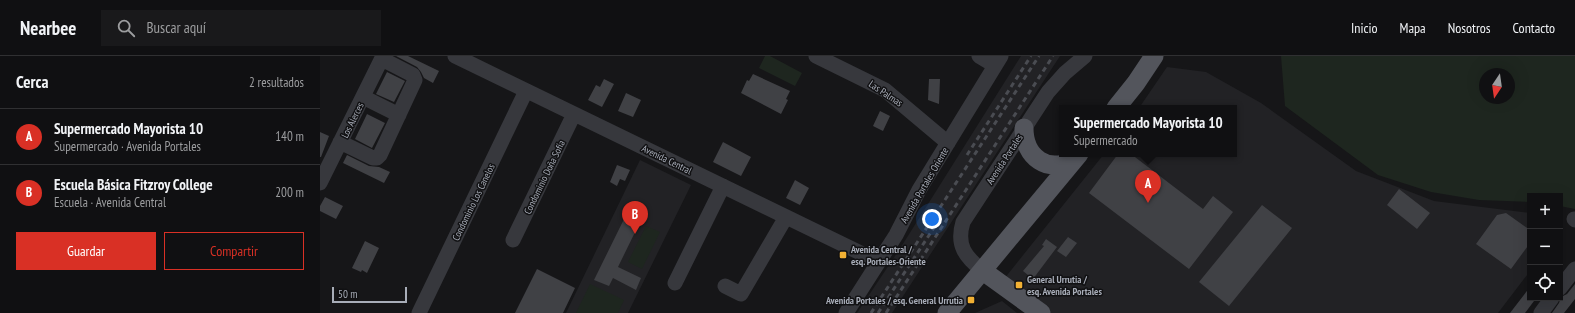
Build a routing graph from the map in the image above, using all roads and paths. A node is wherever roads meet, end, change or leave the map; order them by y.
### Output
1 (455, 56) edge
2 (816, 56) edge
3 (979, 56) edge
4 (1085, 56) edge
5 (1154, 56) edge
6 (382, 58) edge
7 (840, 61) edge
8 (997, 61) edge
9 (526, 91) junction
10 (363, 97) junction
11 (1118, 105) edge
12 (574, 114) junction
13 (399, 115) junction
14 (1024, 128) junction
15 (340, 142) junction
16 (948, 143) junction
17 (1076, 157) edge
18 (320, 183) edge
19 (723, 186) junction
20 (786, 217) junction
21 (513, 240) dead end
22 (879, 262) junction
23 (1575, 268) edge
24 (983, 271) junction
25 (675, 283) dead end
26 (1563, 284) edge
27 (724, 286) dead end
28 (1550, 301) edge
29 (419, 313) edge
30 (846, 313) edge
31 (947, 313) edge
32 (1040, 313) edge
33 (1541, 313) edge

1 - 9 street, Avenida Central
2 - 7 street, Las Palmas
3 - 8 street
4 - 14 street, Avenida Portales
5 - 11 main road
6 - 10 street, Los Alerces
6 - 13 street
7 - 16 street, Las Palmas
8 - 16 street, Avenida Portales Oriente
9 - 12 street, Avenida Central
9 - 29 street, Condominio Los Canelos
10 - 13 street
10 - 15 street, Los Alerces
12 - 19 street, Avenida Central
12 - 21 street, Condominio Doña Sofía
13 - 15 street
14 - 17 main road
14 - 24 street, Avenida Portales
15 - 18 street, Los Alerces
16 - 22 street, Avenida Portales Oriente
17 - 24 main road
19 - 20 street, Avenida Central
19 - 25 street
20 - 22 street, Avenida Central
20 - 27 street
22 - 30 street, Avenida Portales Oriente
23 - 26 street
24 - 31 main road
24 - 32 main road
28 - 33 street

